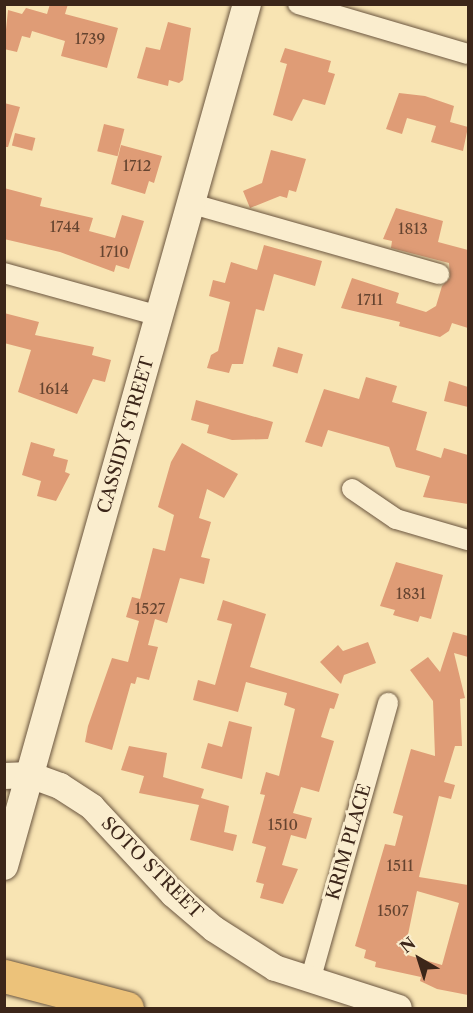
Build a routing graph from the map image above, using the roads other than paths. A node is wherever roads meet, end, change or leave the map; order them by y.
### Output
1 (248, 4) edge
2 (298, 4) edge
3 (468, 54) edge
4 (193, 204) junction
5 (4, 273) edge
6 (439, 274) dead end
7 (159, 316) junction
8 (352, 489) dead end
9 (468, 540) edge
10 (388, 703) dead end
11 (17, 775) edge
12 (4, 866) edge
13 (4, 976) edge
14 (310, 981) junction
15 (127, 1008) edge
16 (399, 1008) edge

1 - 4 main road, CASSIDY STREET
2 - 3 street
4 - 6 street
4 - 7 main road, CASSIDY STREET
5 - 7 street
7 - 11 main road, CASSIDY STREET
8 - 9 street
10 - 14 street, KRIM PLACE
11 - 12 main road, CASSIDY STREET
11 - 14 street, SOTO STREET
13 - 15 highway
14 - 16 street, SOTO STREET

